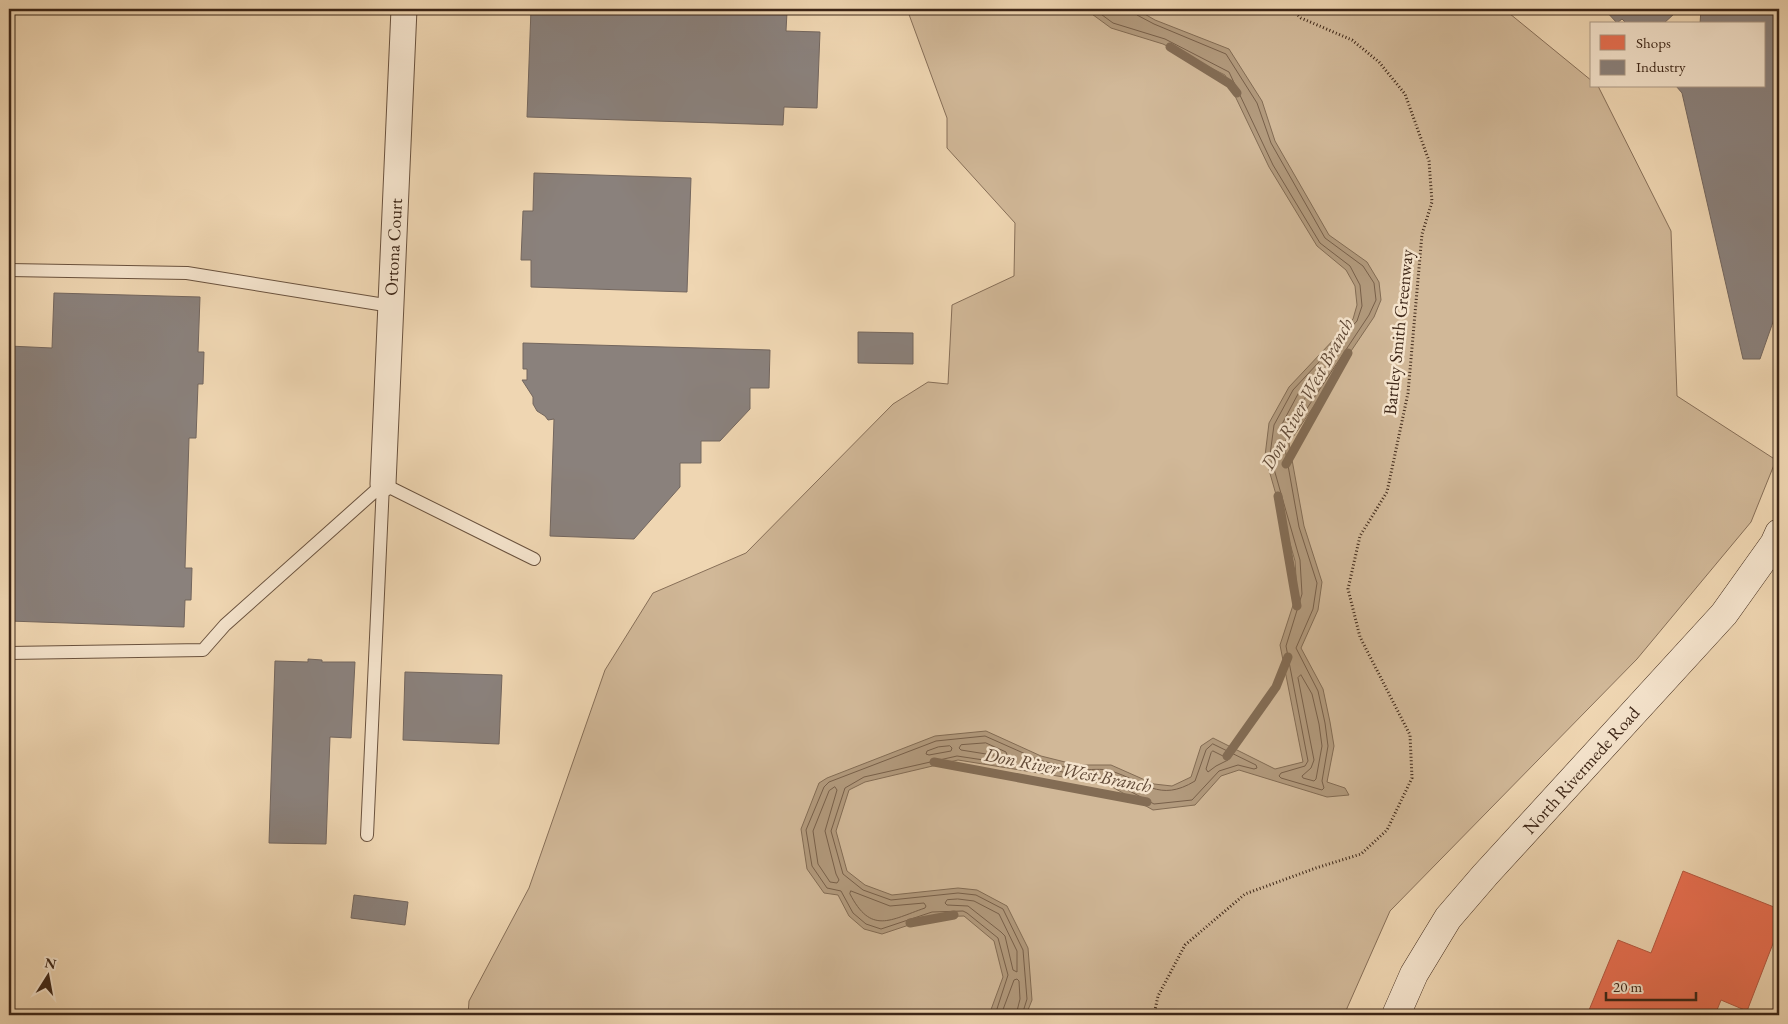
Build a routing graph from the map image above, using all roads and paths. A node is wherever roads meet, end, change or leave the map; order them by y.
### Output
1 (404, 9) edge
2 (1292, 9) edge
3 (9, 270) edge
4 (390, 306) junction
5 (382, 484) junction
6 (1779, 533) edge
7 (534, 558) dead end
8 (9, 653) edge
9 (367, 835) dead end
10 (1154, 1015) edge
11 (1396, 1015) edge

1 - 4 street, Ortona Court
2 - 10 path, Bartley Smith Greenway
3 - 4 lane
4 - 5 street, Ortona Court
5 - 7 lane
5 - 8 lane
5 - 9 lane
6 - 11 street, North Rivermede Road

